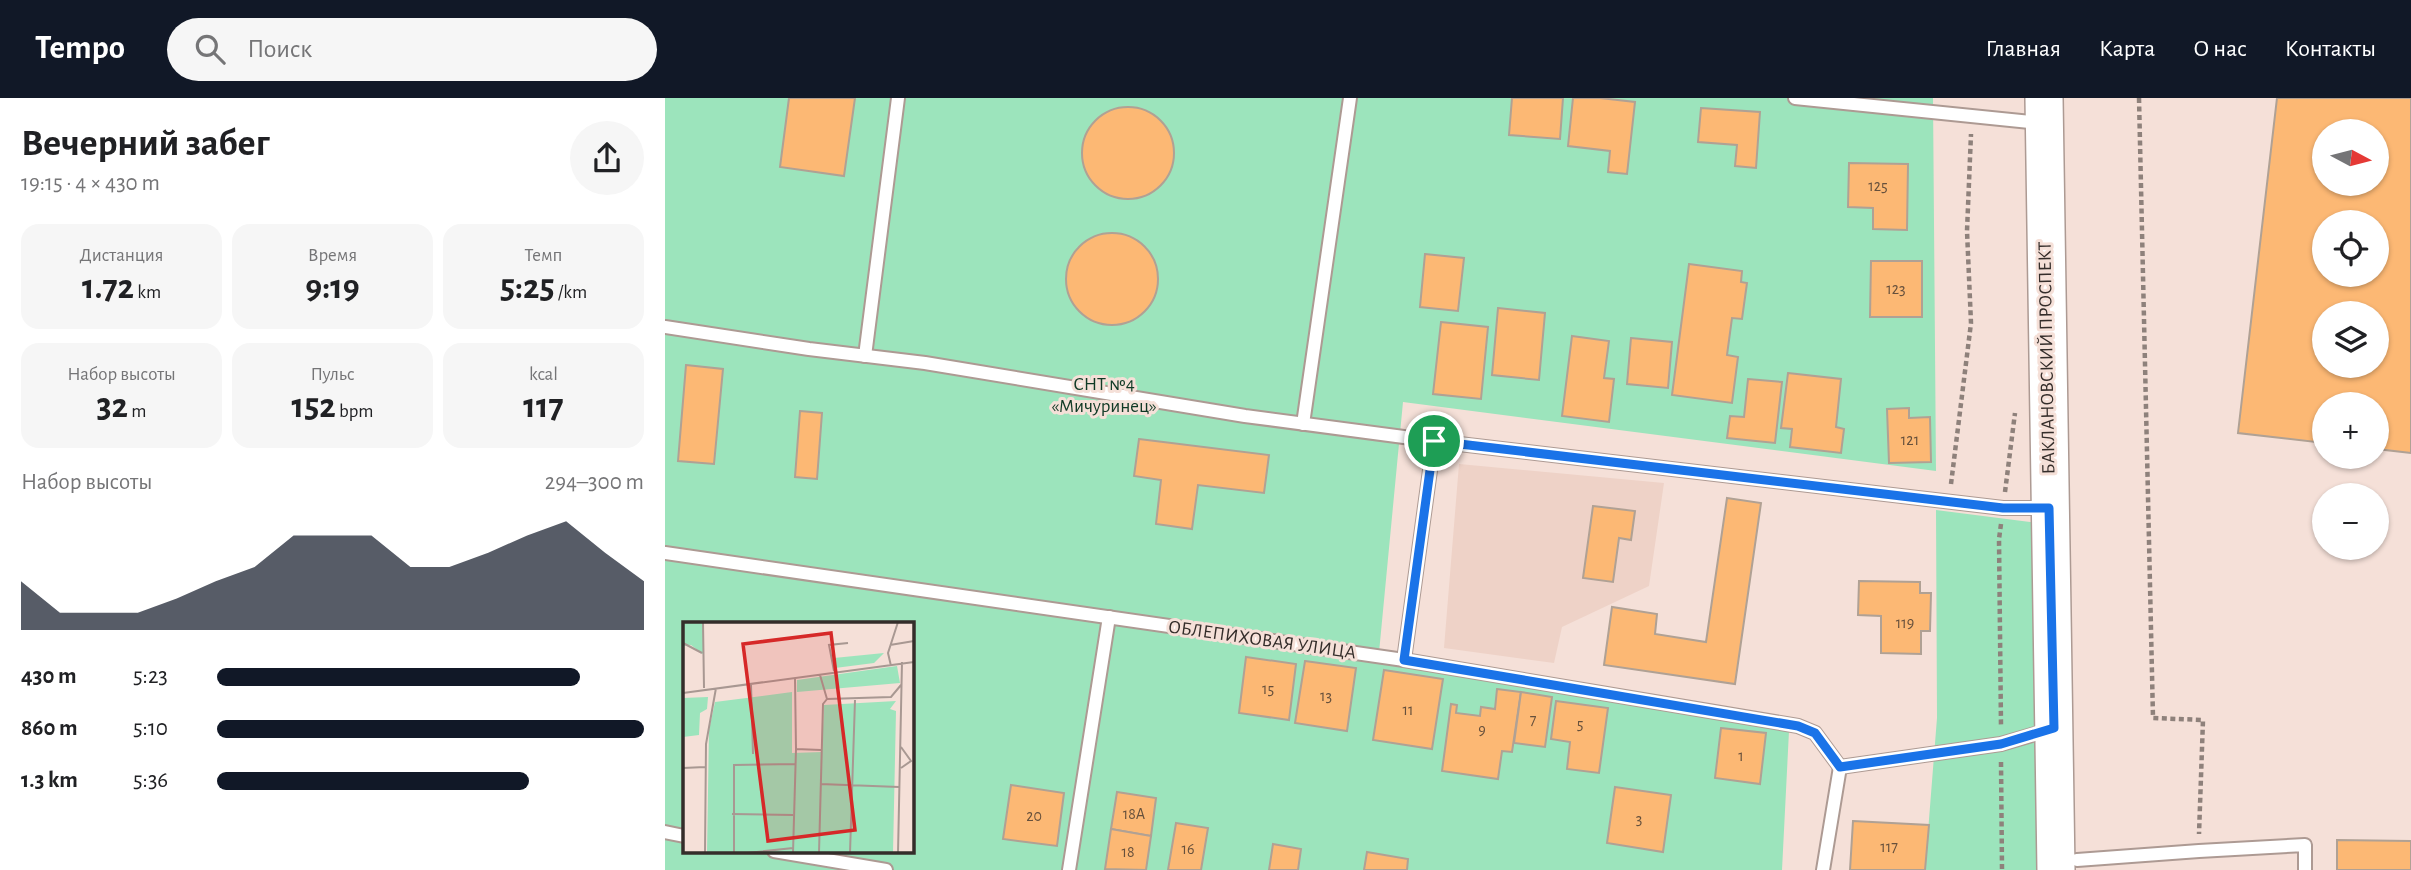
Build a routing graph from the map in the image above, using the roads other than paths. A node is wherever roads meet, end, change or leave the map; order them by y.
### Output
1 (898, 98) edge
2 (1350, 98) edge
3 (1795, 98) edge
4 (2051, 107) edge
5 (665, 327) edge
6 (865, 356) junction
7 (1303, 424) junction
8 (1434, 441) junction
9 (2049, 508) junction
10 (665, 553) edge
11 (1109, 618) junction
12 (1404, 660) junction
13 (2054, 728) junction
14 (1840, 767) junction
15 (665, 832) edge
16 (683, 836) edge
17 (779, 852) edge
18 (2070, 867) edge
19 (886, 870) edge
20 (1069, 870) edge
21 (1823, 870) edge
22 (2305, 870) edge

1 - 6 lane
2 - 7 lane
3 - 4 lane
4 - 9 main road, БАКЛАНОВСКИЙ ПРОСПЕКТ
4 - 18 main road, БАКЛАНОВСКИЙ ПРОСПЕКТ
5 - 6 lane
6 - 7 lane
7 - 8 lane
8 - 9 lane
8 - 12 lane
9 - 13 main road, БАКЛАНОВСКИЙ ПРОСПЕКТ
10 - 11 lane, ОБЛЕПИХОВАЯ УЛИЦА
11 - 12 lane, ОБЛЕПИХОВАЯ УЛИЦА
11 - 20 lane
12 - 14 lane, ОБЛЕПИХОВАЯ УЛИЦА
13 - 14 lane
13 - 18 main road, БАКЛАНОВСКИЙ ПРОСПЕКТ
14 - 21 lane
15 - 16 lane
17 - 19 lane
18 - 22 lane

